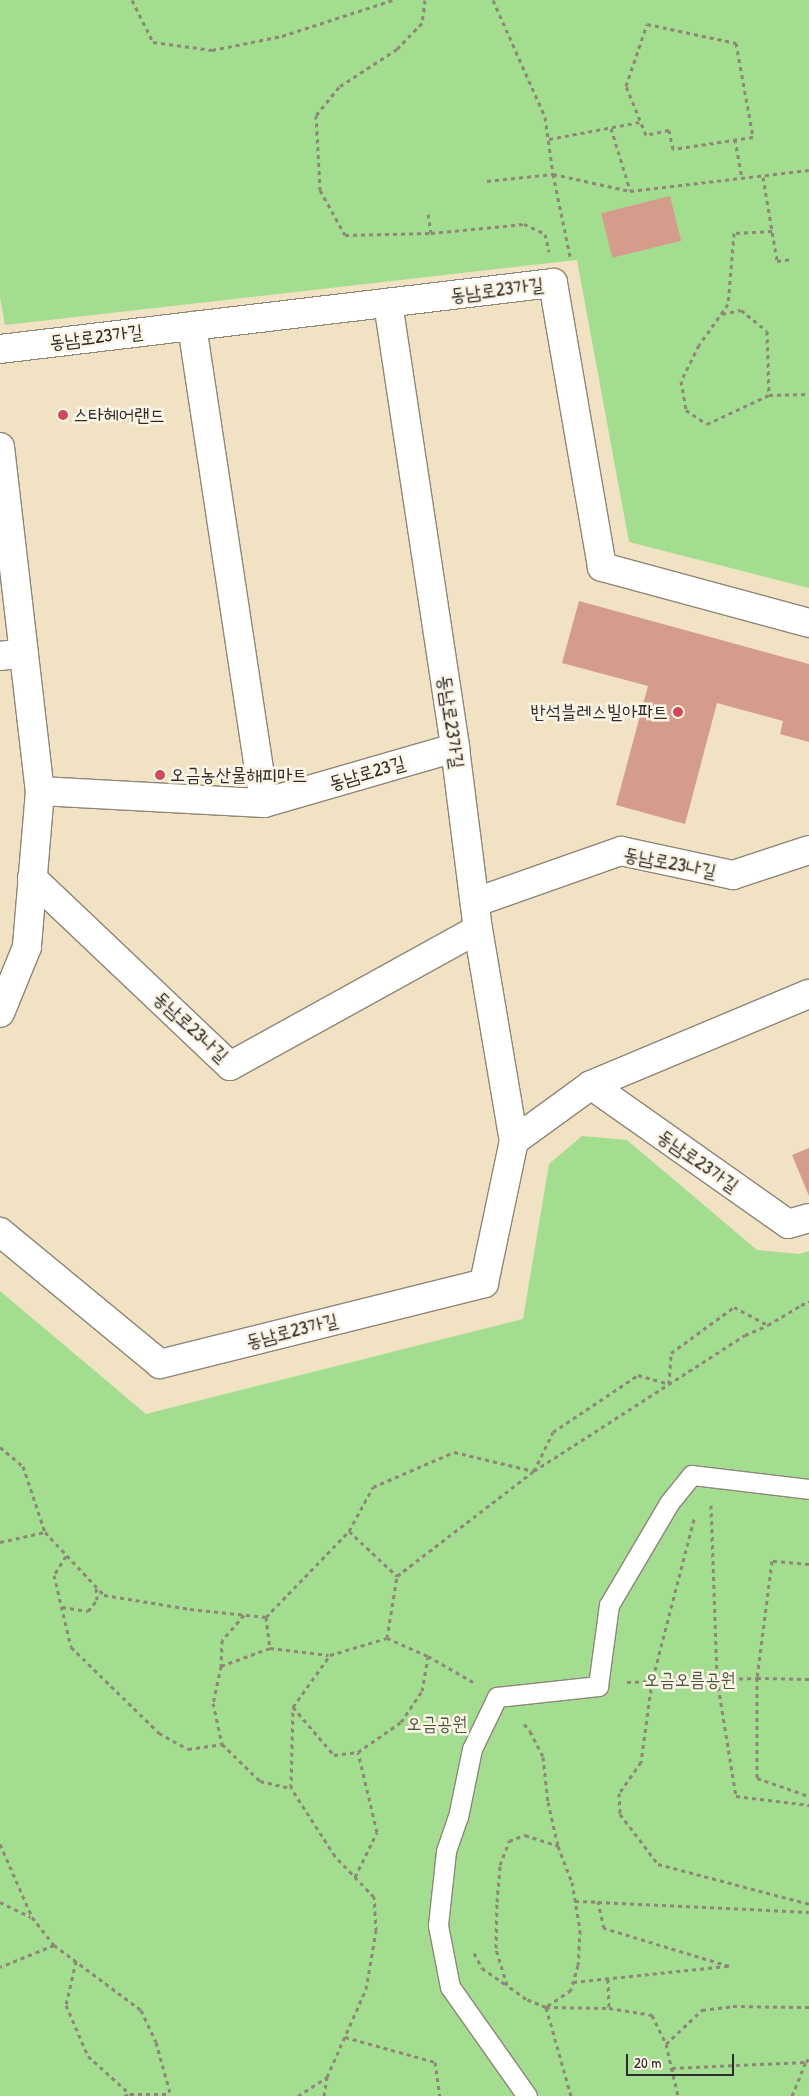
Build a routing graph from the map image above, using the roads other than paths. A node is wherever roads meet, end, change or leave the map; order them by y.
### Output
1 (388, 303) junction
2 (192, 326) junction
3 (0, 349) edge
4 (0, 447) edge
5 (809, 623) edge
6 (12, 654) edge
7 (455, 748) junction
8 (40, 791) junction
9 (264, 803) junction
10 (809, 850) edge
11 (32, 878) junction
12 (476, 902) junction
13 (478, 929) junction
14 (809, 994) edge
15 (0, 1013) edge
16 (590, 1085) junction
17 (514, 1141) junction
18 (809, 1218) edge
19 (0, 1232) edge
20 (809, 1489) edge
21 (527, 2096) edge

1 - 2 street, 동남로23가길
1 - 5 street, 동남로23가길
1 - 7 street, 동남로23가길
2 - 3 street, 동남로23가길
2 - 9 street
4 - 6 street
6 - 8 street
7 - 9 street, 동남로23길
7 - 12 street, 동남로23가길
8 - 9 street, 동남로23길
8 - 11 street
10 - 12 street, 동남로23나길
11 - 13 street, 동남로23나길
11 - 15 street
12 - 13 street, 동남로23가길
13 - 17 street, 동남로23가길
14 - 16 street
16 - 17 street
16 - 18 street, 동남로23가길
17 - 19 street, 동남로23가길
20 - 21 lane

